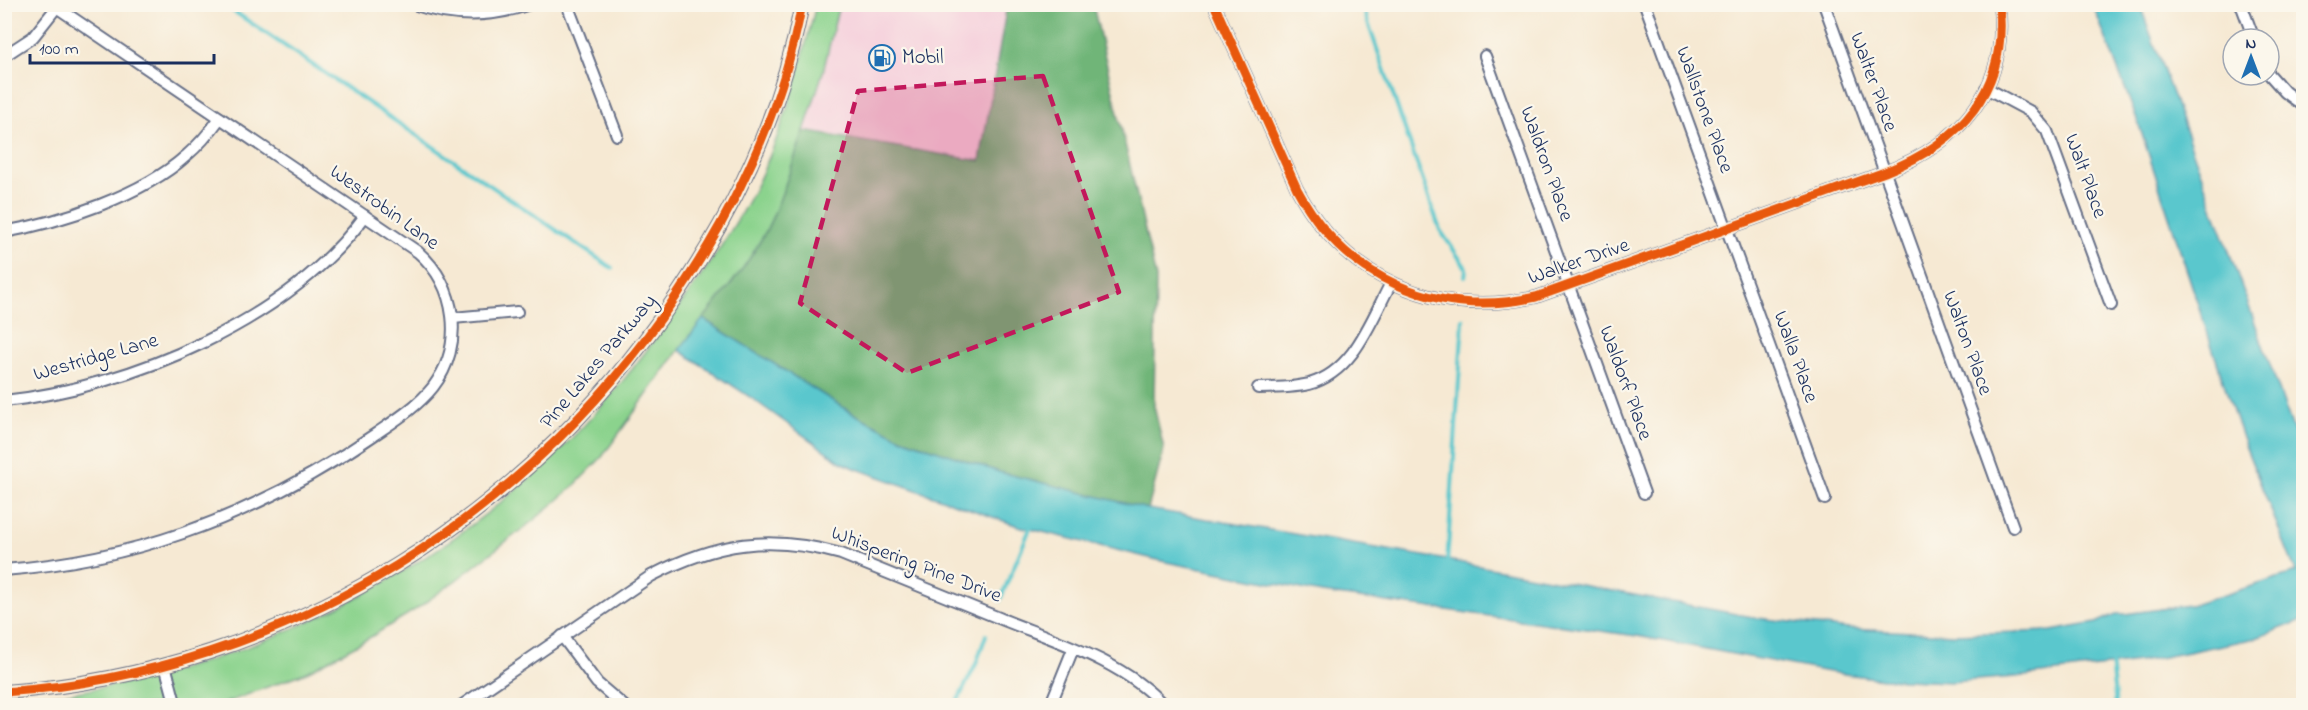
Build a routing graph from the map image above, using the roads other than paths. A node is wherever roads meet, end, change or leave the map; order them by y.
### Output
1 (413, 4) edge
2 (530, 4) edge
3 (567, 4) edge
4 (802, 4) edge
5 (1214, 4) edge
6 (1645, 4) edge
7 (1824, 4) edge
8 (1999, 4) edge
9 (2241, 4) edge
10 (54, 6) edge
11 (2250, 27) edge
12 (4, 56) edge
13 (1485, 56) dead end
14 (2278, 87) edge
15 (1986, 88) junction
16 (2304, 106) edge
17 (220, 118) junction
18 (617, 135) dead end
19 (1885, 172) junction
20 (365, 216) junction
21 (1726, 229) junction
22 (4, 232) edge
23 (1391, 283) junction
24 (1569, 285) junction
25 (2111, 305) dead end
26 (517, 312) dead end
27 (453, 318) junction
28 (1258, 388) dead end
29 (4, 401) edge
30 (1644, 493) dead end
31 (1825, 499) dead end
32 (2013, 527) dead end
33 (4, 570) edge
34 (562, 636) junction
35 (1073, 648) junction
36 (165, 665) junction
37 (4, 692) edge
38 (176, 705) edge
39 (461, 705) edge
40 (624, 705) edge
41 (1050, 705) edge
42 (1164, 705) edge

1 - 2 street
3 - 18 street
4 - 36 street, Pine Lakes Parkway
5 - 23 street, Walker Drive
6 - 21 street, Wallstone Place
7 - 19 street, Walter Place
8 - 15 street, Walker Drive
9 - 11 street
10 - 12 street
10 - 17 street, Westrobin Lane
13 - 24 street, Waldron Place
14 - 16 street
15 - 19 street, Walker Drive
15 - 25 street, Walt Place
17 - 20 street, Westrobin Lane
17 - 22 street
19 - 21 street, Walker Drive
19 - 32 street, Walton Place
20 - 27 street, Westrobin Lane
20 - 29 street, Westridge Lane
21 - 24 street, Walker Drive
21 - 31 street, Walla Place
23 - 24 street, Walker Drive
23 - 28 street
24 - 30 street, Waldorf Place
26 - 27 street
27 - 33 street, Westrobin Lane
34 - 35 street, Whispering Pine Drive
34 - 39 street, Whispering Pine Drive
34 - 40 street
35 - 41 street
35 - 42 street, Whispering Pine Drive
36 - 37 street, Pine Lakes Parkway
36 - 38 street

